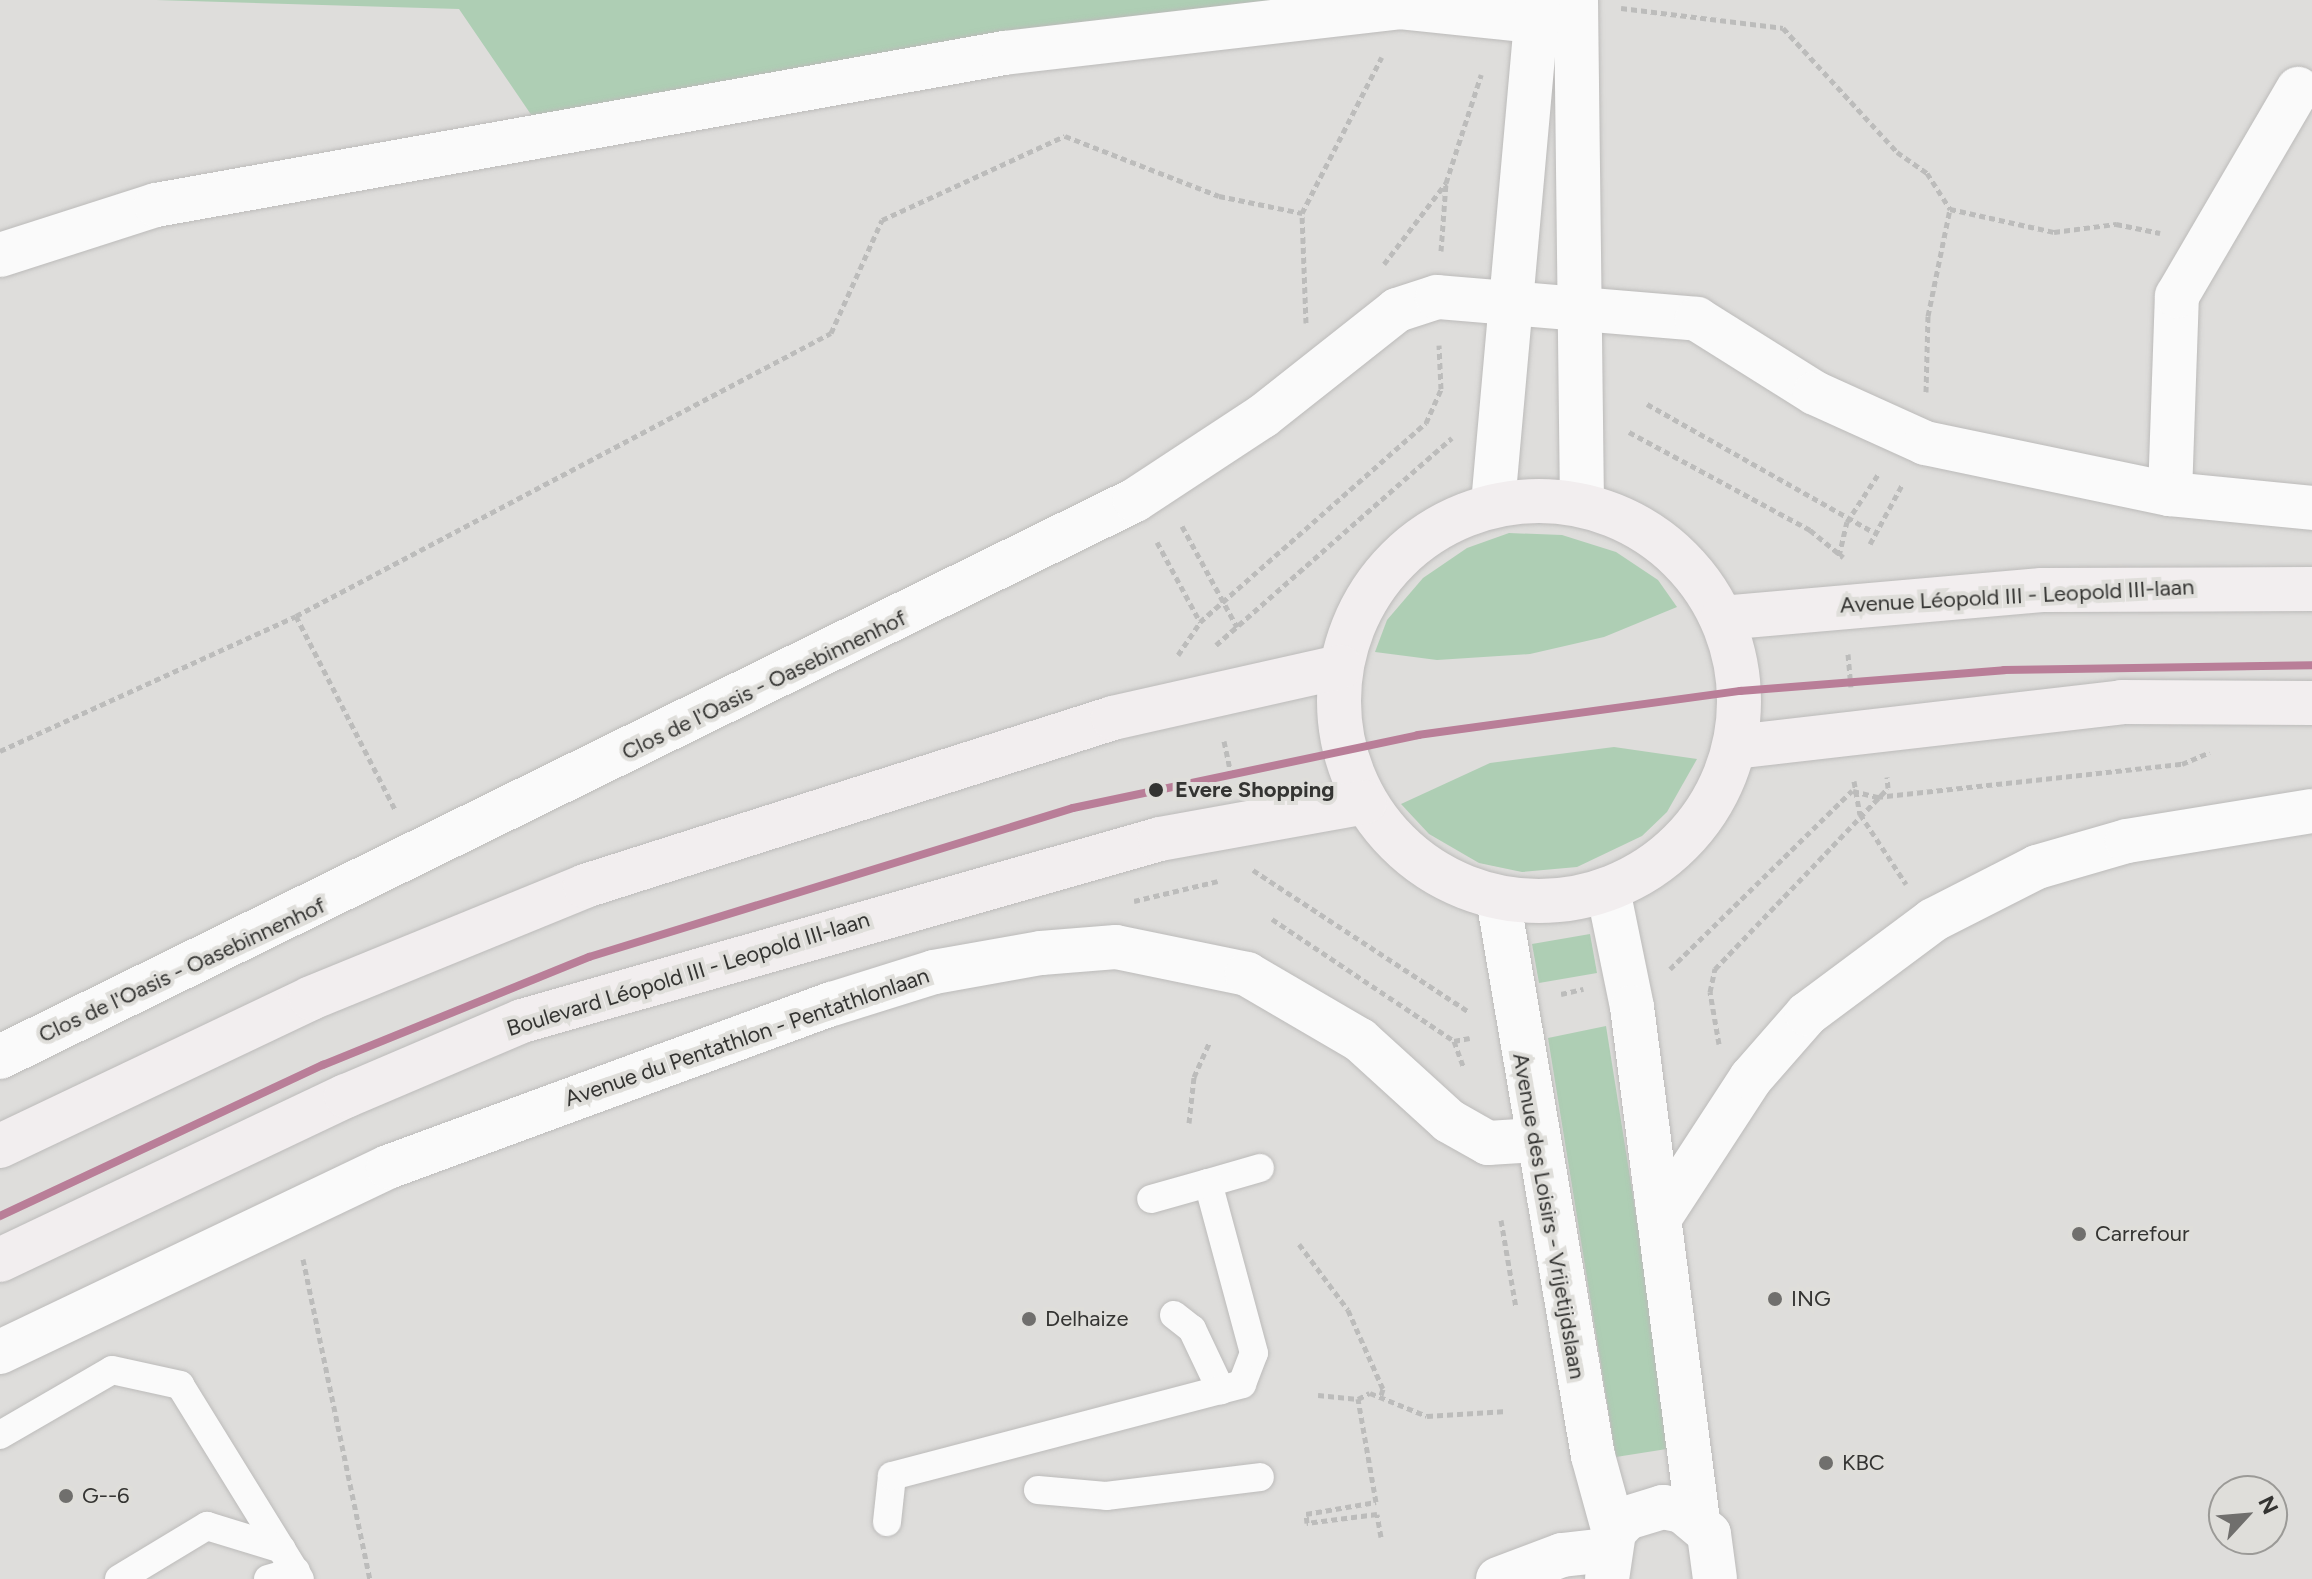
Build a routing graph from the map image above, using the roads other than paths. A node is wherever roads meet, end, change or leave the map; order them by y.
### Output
1 (1557, 12) edge
2 (2298, 89) dead end
3 (0, 255) edge
4 (1506, 301) junction
5 (1582, 310) junction
6 (2170, 494) junction
7 (1493, 504) junction
8 (1582, 504) junction
9 (2312, 508) edge
10 (2312, 589) edge
11 (1722, 618) junction
12 (1340, 667) junction
13 (2312, 703) edge
14 (1735, 747) junction
15 (1365, 802) junction
16 (2306, 818) edge
17 (1608, 890) junction
18 (1498, 898) junction
19 (0, 1057) edge
20 (1536, 1140) junction
21 (0, 1146) edge
22 (1260, 1168) dead end
23 (1208, 1183) junction
24 (1151, 1199) dead end
25 (1661, 1216) junction
26 (0, 1260) edge
27 (1174, 1315) dead end
28 (0, 1352) edge
29 (1221, 1390) junction
30 (0, 1435) edge
31 (1260, 1477) dead end
32 (1038, 1490) dead end
33 (1698, 1521) junction
34 (887, 1522) dead end
35 (1609, 1554) edge
36 (293, 1566) edge
37 (119, 1579) edge
38 (268, 1579) edge
39 (1498, 1579) edge
40 (1715, 1579) edge

1 - 3 street
1 - 4 street
1 - 5 street
2 - 6 street
4 - 5 street, Clos de l'Oasis - Oasebinnenhof
4 - 7 street
4 - 19 street, Clos de l'Oasis - Oasebinnenhof
5 - 6 street, Clos de l'Oasis - Oasebinnenhof
5 - 8 street
6 - 9 street, Clos de l'Oasis - Oasebinnenhof
7 - 8 main road
7 - 12 main road
8 - 11 main road
10 - 11 main road, Avenue Léopold III - Leopold III-laan
11 - 14 main road
12 - 15 main road
12 - 21 main road
13 - 14 main road
14 - 17 main road
15 - 18 main road
15 - 26 main road, Boulevard Léopold III - Leopold III-laan
16 - 25 street
17 - 18 main road
17 - 25 street
18 - 20 street, Avenue des Loisirs - Vrijetijdslaan
20 - 28 street, Avenue du Pentathlon - Pentathlonlaan
20 - 35 street, Avenue des Loisirs - Vrijetijdslaan
22 - 23 lane
23 - 24 lane
23 - 29 lane
25 - 33 street
27 - 29 lane
29 - 34 lane
30 - 36 lane
31 - 32 lane
33 - 35 street
33 - 40 street
35 - 39 street
36 - 37 lane
36 - 38 lane

